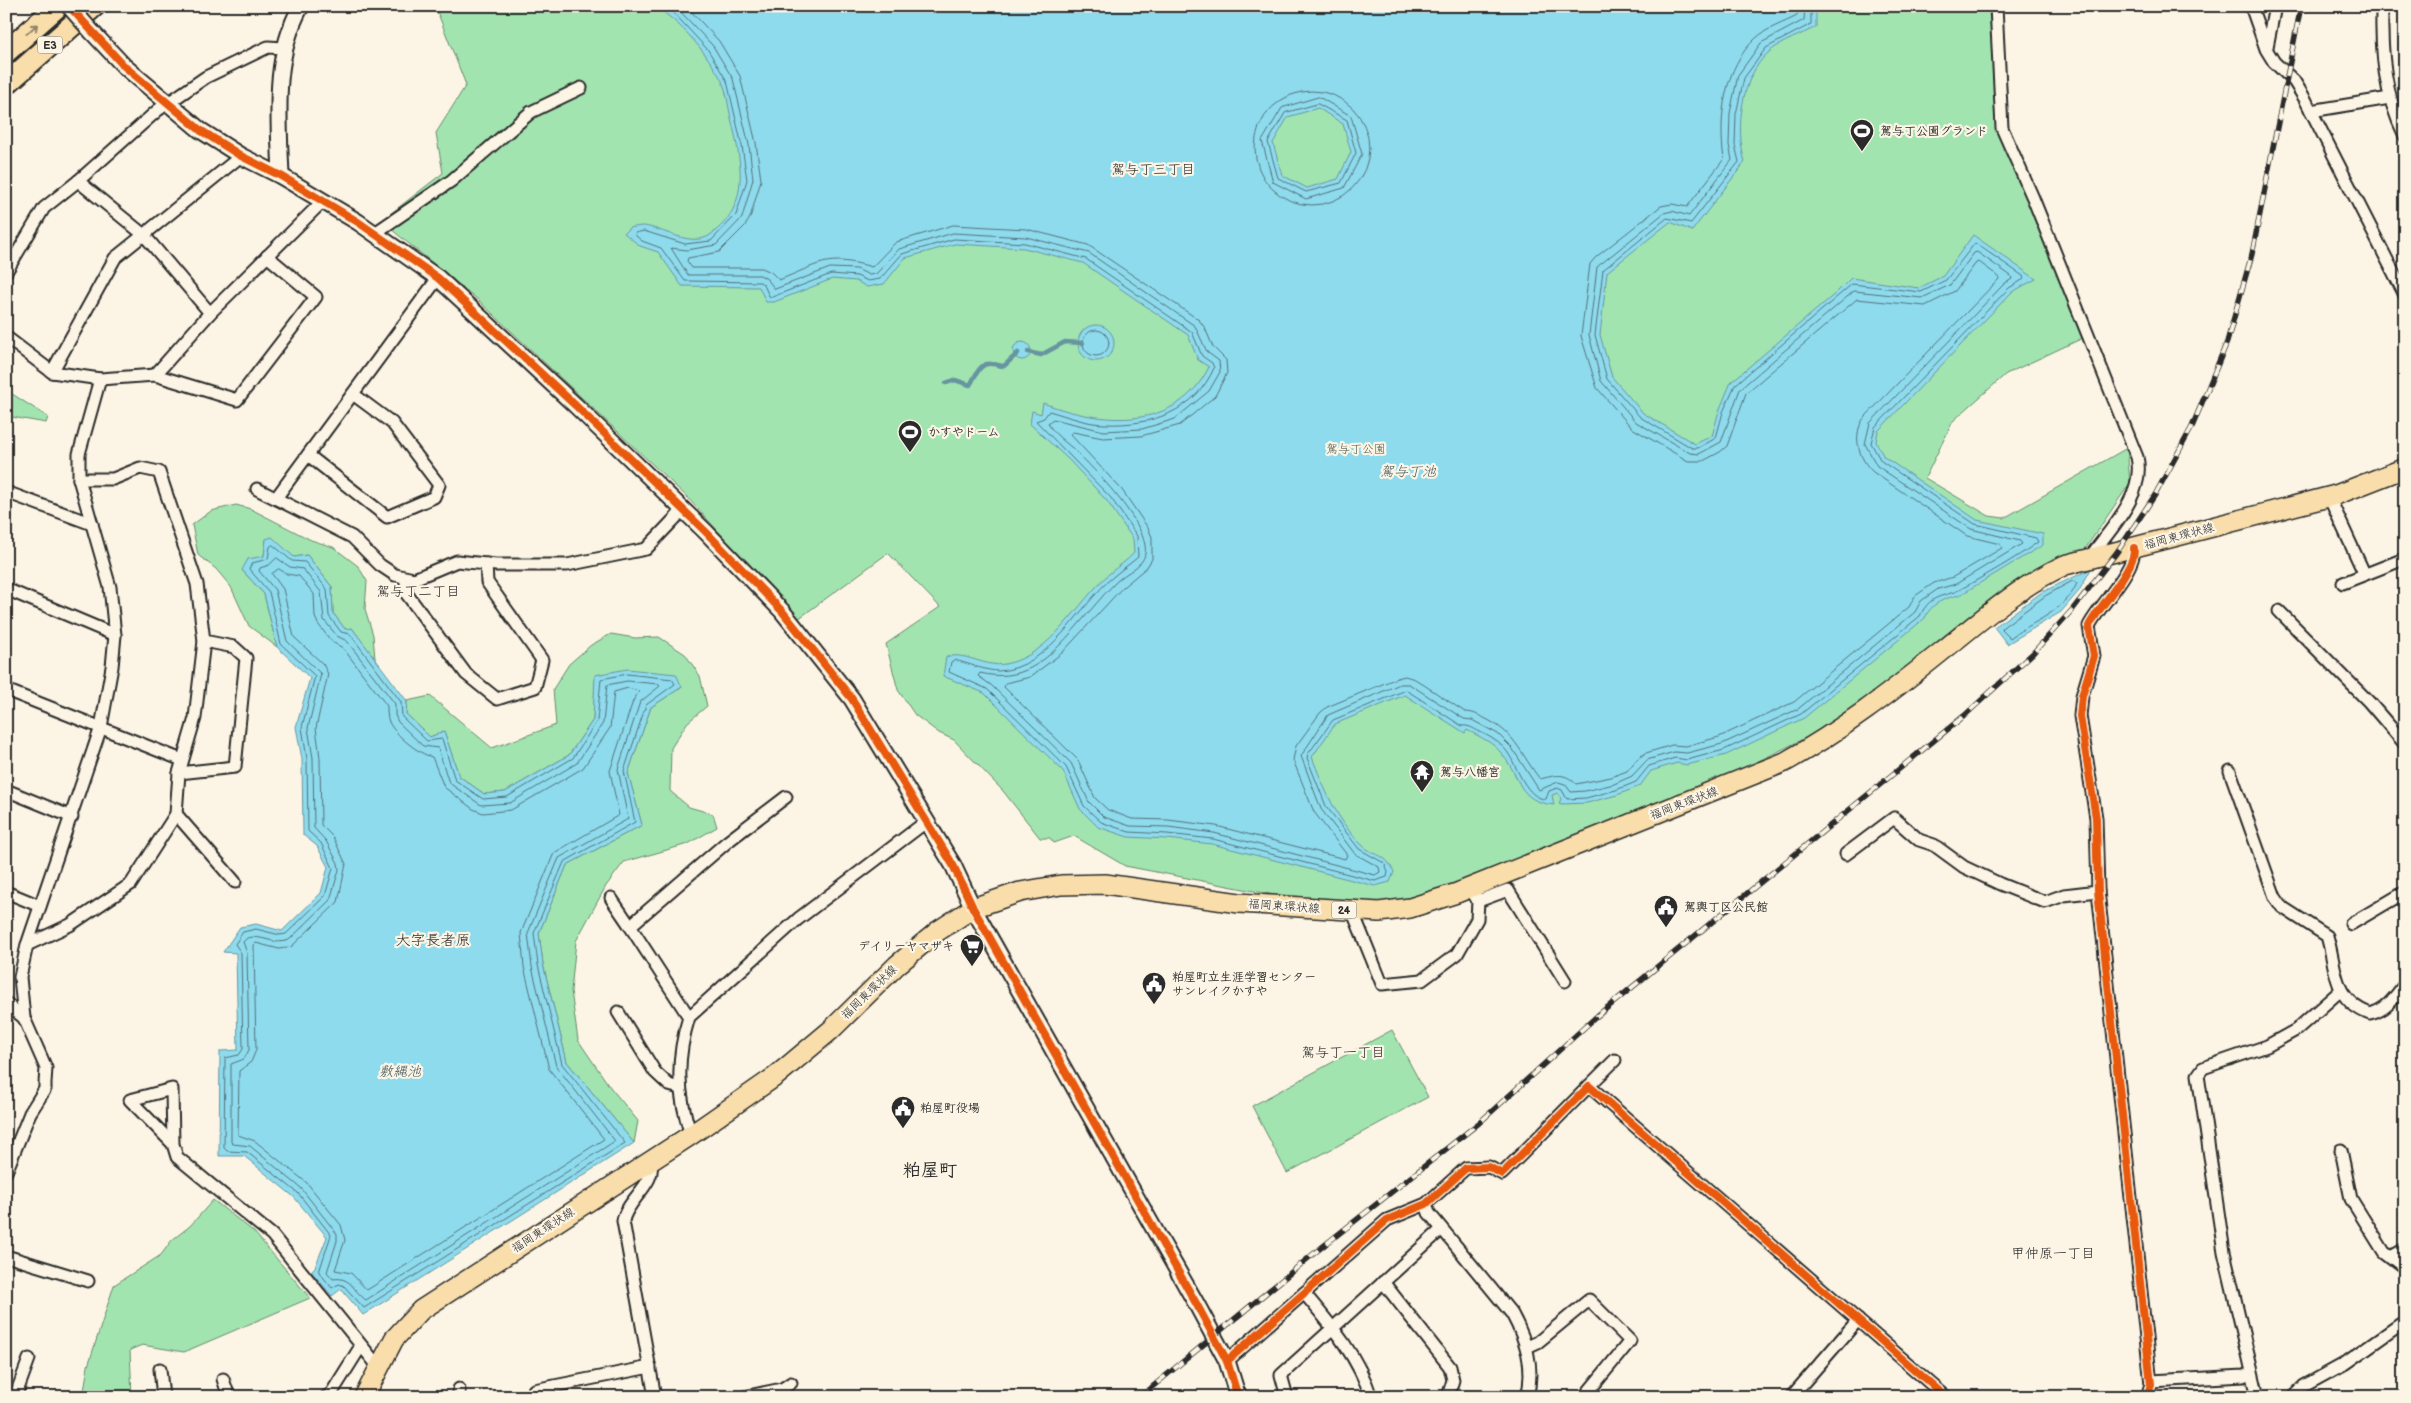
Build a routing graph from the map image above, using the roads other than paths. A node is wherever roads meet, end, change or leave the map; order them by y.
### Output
1 (58, 6) edge
2 (68, 6) edge
3 (94, 6) edge
4 (301, 6) edge
5 (1996, 6) edge
6 (2251, 6) edge
7 (2275, 6) edge
8 (2382, 6) edge
9 (284, 48) junction
10 (2266, 48) junction
11 (6, 52) edge
12 (6, 84) edge
13 (581, 88) dead end
14 (2390, 98) junction
15 (167, 104) junction
16 (2311, 112) junction
17 (2405, 136) edge
18 (241, 156) junction
19 (282, 176) junction
20 (78, 181) junction
21 (324, 200) junction
22 (375, 233) junction
23 (144, 236) junction
24 (268, 256) junction
25 (6, 272) edge
26 (438, 278) junction
27 (2405, 295) edge
28 (210, 313) junction
29 (6, 337) edge
30 (52, 372) junction
31 (155, 375) junction
32 (100, 379) junction
33 (353, 394) junction
34 (308, 455) junction
35 (2405, 468) edge
36 (79, 479) junction
37 (257, 489) dead end
38 (6, 492) edge
39 (2329, 497) junction
40 (276, 498) junction
41 (683, 510) junction
42 (92, 524) junction
43 (2134, 548) junction
44 (2404, 559) edge
45 (2088, 560) junction
46 (486, 564) junction
47 (2364, 573) junction
48 (406, 578) junction
49 (2343, 583) dead end
50 (6, 589) edge
51 (2279, 611) dead end
52 (115, 635) junction
53 (204, 641) junction
54 (6, 690) edge
55 (101, 727) junction
56 (2405, 744) edge
57 (182, 760) junction
58 (2230, 771) dead end
59 (179, 773) junction
60 (6, 790) edge
61 (786, 797) dead end
62 (176, 814) junction
63 (72, 817) junction
64 (927, 821) junction
65 (1846, 854) dead end
66 (235, 882) dead end
67 (2098, 891) junction
68 (6, 892) edge
69 (2405, 892) edge
70 (1474, 895) junction
71 (611, 898) dead end
72 (40, 906) junction
73 (973, 908) junction
74 (1352, 910) junction
75 (2351, 924) dead end
76 (630, 926) junction
77 (27, 945) junction
78 (1565, 981) dead end
79 (2405, 984) edge
80 (2341, 990) junction
81 (6, 1003) edge
82 (618, 1012) dead end
83 (689, 1017) junction
84 (24, 1018) junction
85 (1615, 1060) dead end
86 (1589, 1086) junction
87 (680, 1088) junction
88 (691, 1135) junction
89 (173, 1144) junction
90 (2341, 1150) dead end
91 (650, 1160) junction
92 (6, 1172) edge
93 (1426, 1204) junction
94 (1442, 1229) junction
95 (2405, 1248) edge
96 (6, 1256) edge
97 (2391, 1257) junction
98 (2405, 1268) edge
99 (88, 1282) dead end
100 (1384, 1282) junction
101 (1304, 1293) junction
102 (1858, 1320) junction
103 (2405, 1321) edge
104 (1333, 1327) junction
105 (361, 1346) junction
106 (1527, 1347) junction
107 (29, 1359) dead end
108 (1227, 1361) junction
109 (378, 1366) junction
110 (650, 1367) junction
111 (160, 1369) dead end
112 (2251, 1373) junction
113 (223, 1379) dead end
114 (2151, 1381) junction
115 (791, 1383) dead end
116 (15, 1397) edge
117 (163, 1397) edge
118 (229, 1397) edge
119 (326, 1397) edge
120 (364, 1397) edge
121 (537, 1397) edge
122 (655, 1397) edge
123 (744, 1397) edge
124 (1238, 1397) edge
125 (1287, 1397) edge
126 (1371, 1397) edge
127 (1448, 1397) edge
128 (1527, 1397) edge
129 (1584, 1397) edge
130 (1791, 1397) edge
131 (1946, 1397) edge
132 (2147, 1397) edge
133 (2258, 1397) edge
134 (2293, 1397) edge

11 -> 1 highway, E3
2 - 15 street, bridge
3 - 12 highway, E3
4 - 9 street
5 - 45 street
6 - 10 street
7 - 10 street
8 - 14 street
9 - 15 street
9 - 19 street
10 - 16 street
13 - 22 street
14 - 16 street
14 - 17 street
15 - 18 street
15 - 20 street
16 - 27 street
18 - 19 street
18 - 23 street
19 - 21 street
20 - 23 street
20 - 25 street
21 - 22 street
21 - 24 street
22 - 26 street
23 - 28 street
23 - 30 street
24 - 28 street
24 - 31 street
26 - 33 street
26 - 41 street
28 - 31 street
29 - 30 street
30 - 32 street
31 - 32 street
32 - 36 street
33 - 34 street
33 - 34 street
34 - 40 street
35 - 39 main road, 福岡東環状線 / 24
36 - 42 street
36 - 53 street
37 - 40 street
38 - 42 street
39 - 43 main road, 福岡東環状線 / 24
39 - 47 street
40 - 48 street
41 - 46 street
41 - 64 street
42 - 52 street
43 - 45 main road, 福岡東環状線 / 24
43 - 67 street
44 - 47 street
45 - 70 main road, 福岡東環状線 / 24
46 - 48 street
46 - 48 street
47 - 49 street
50 - 52 street
51 - 56 street
52 - 55 street
53 - 57 street
53 - 59 street
54 - 55 street
55 - 57 street
55 - 63 street
57 - 59 street
58 - 80 street
59 - 62 street
60 - 63 street
61 - 76 street
62 - 66 street
62 - 77 street
63 - 72 street
64 - 73 street
64 - 83 street
65 - 67 street
67 - 114 street
68 - 72 street
69 - 75 street
70 - 74 main road, 福岡東環状線 / 24
70 - 74 street
70 - 78 street
71 - 76 street
72 - 77 street
73 - 74 main road, 福岡東環状線 / 24
73 - 88 main road, 福岡東環状線 / 24
73 - 108 street
76 - 83 street
77 - 84 street
79 - 80 street
80 - 112 street
81 - 84 street
82 - 87 street
83 - 87 street
84 - 92 street
85 - 86 street
86 - 93 street
86 - 102 street
87 - 88 street
88 - 91 main road, 福岡東環状線 / 24
89 - 89 street
89 - 105 street
90 - 97 street
91 - 109 main road, 福岡東環状線 / 24
91 - 110 street
93 - 94 street
93 - 101 street
94 - 100 street
94 - 106 street
95 - 97 street
96 - 99 street
97 - 98 street
100 - 104 street
100 - 127 street
101 - 104 street
101 - 108 street
102 - 130 street
102 - 131 street
103 - 134 street
104 - 125 street
104 - 126 street
105 - 109 street
105 - 119 street
106 - 128 street
106 - 129 street
107 - 116 street
108 - 124 street
109 - 120 main road, 福岡東環状線 / 24
110 - 121 street
110 - 122 street
111 - 117 street
112 - 114 street
112 - 133 street
113 - 118 street
114 - 132 street
115 - 123 street

